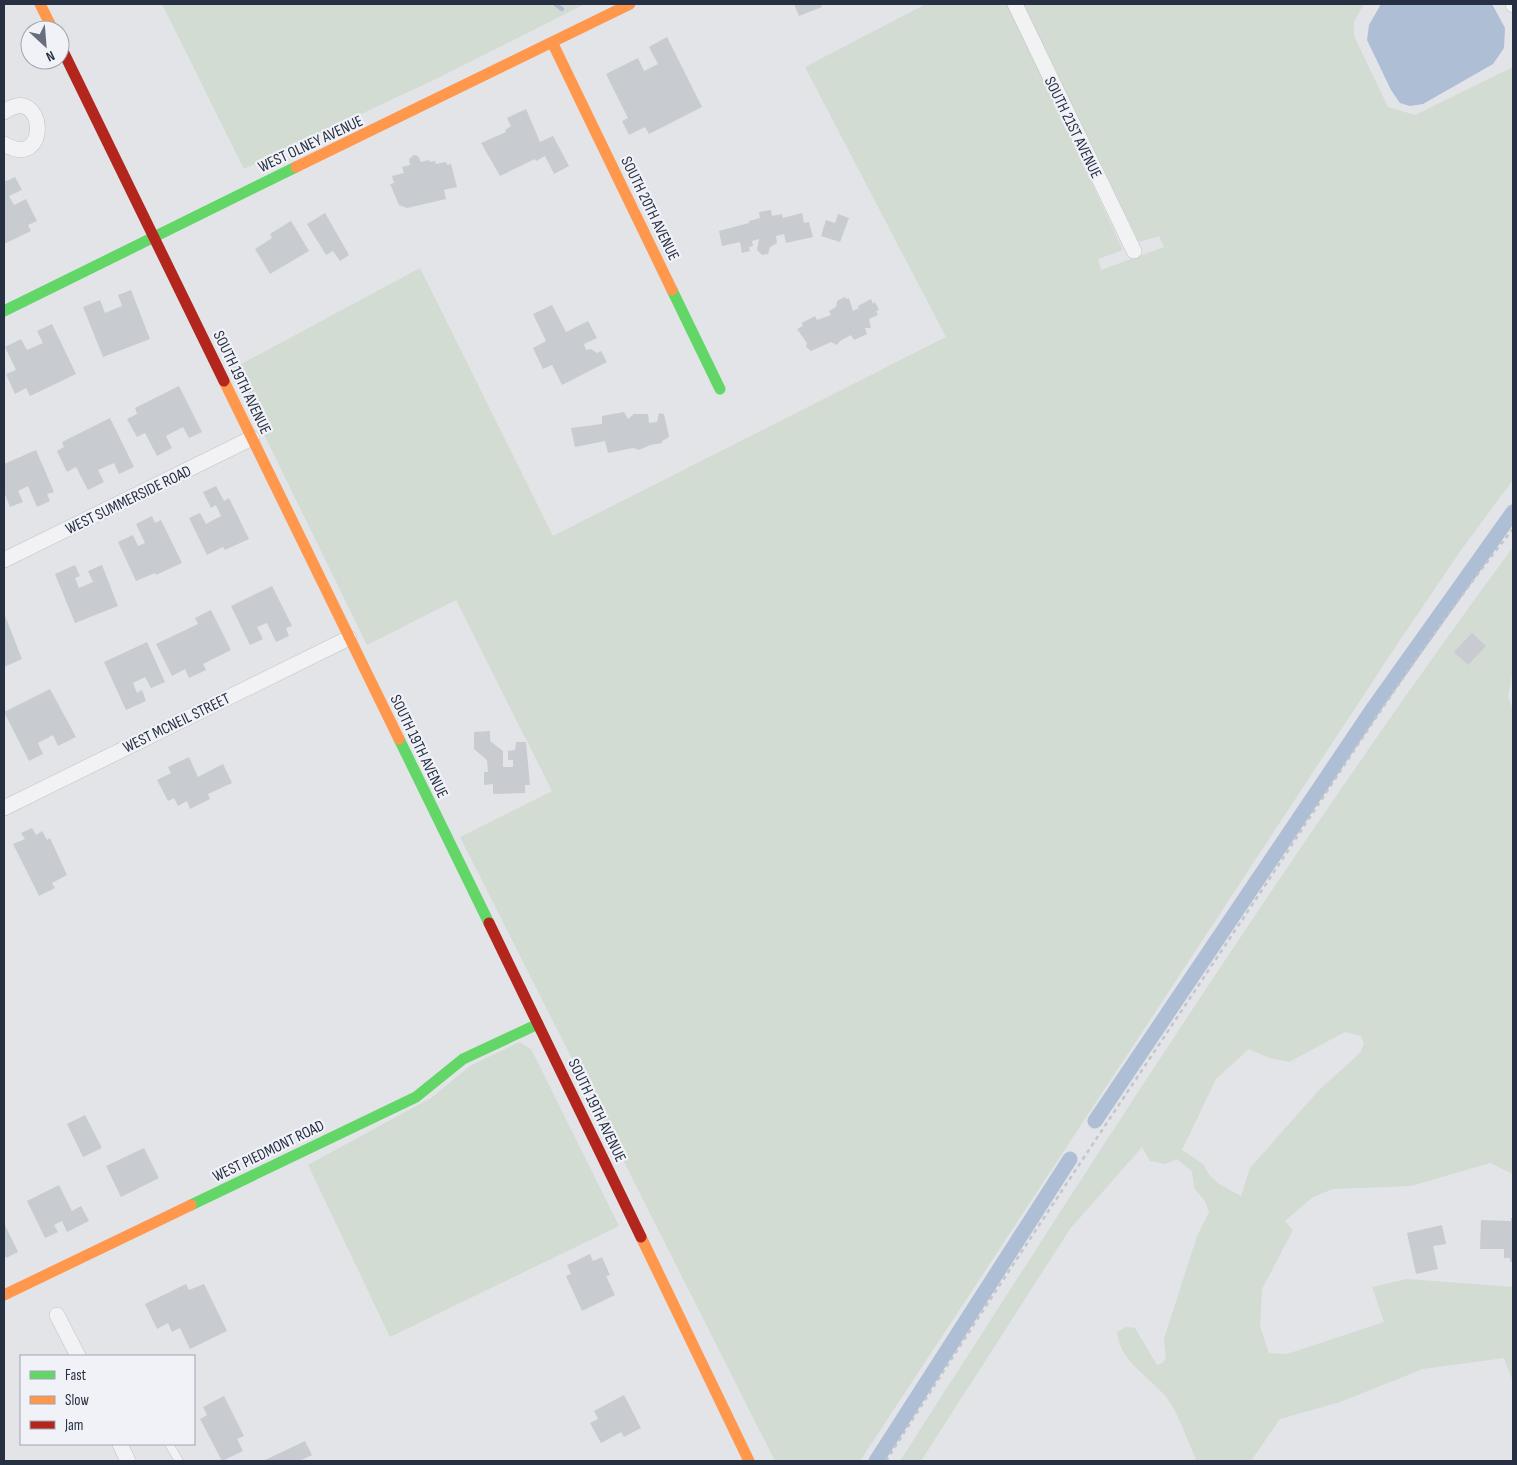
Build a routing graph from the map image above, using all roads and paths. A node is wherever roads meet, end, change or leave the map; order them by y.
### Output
1 (40, 4) edge
2 (630, 4) edge
3 (1015, 4) edge
4 (47, 20) edge
5 (552, 42) junction
6 (70, 65) edge
7 (4, 112) edge
8 (4, 144) edge
9 (154, 237) junction
10 (1134, 251) dead end
11 (4, 311) edge
12 (720, 388) dead end
13 (252, 438) junction
14 (1513, 530) edge
15 (4, 560) edge
16 (349, 638) junction
17 (4, 808) edge
18 (538, 1024) junction
19 (4, 1295) edge
20 (58, 1314) dead end
21 (78, 1355) edge
22 (120, 1445) edge
23 (170, 1445) edge
24 (128, 1461) edge
25 (179, 1461) edge
26 (749, 1461) edge
27 (886, 1461) edge

1 - 4 street
2 - 5 street, WEST OLNEY AVENUE
3 - 10 street, SOUTH 21ST AVENUE
5 - 9 street, WEST OLNEY AVENUE
5 - 12 street, SOUTH 20TH AVENUE
6 - 9 street, SOUTH 19TH AVENUE
7 - 8 street
9 - 11 street, WEST OLNEY AVENUE
9 - 13 street, SOUTH 19TH AVENUE
13 - 15 street, WEST SUMMERSIDE ROAD
13 - 16 street, SOUTH 19TH AVENUE
14 - 27 path
16 - 17 street, WEST MCNEIL STREET
16 - 18 street, SOUTH 19TH AVENUE
18 - 19 street, WEST PIEDMONT ROAD
18 - 26 street, SOUTH 19TH AVENUE
20 - 21 street
22 - 24 street
23 - 25 lane

